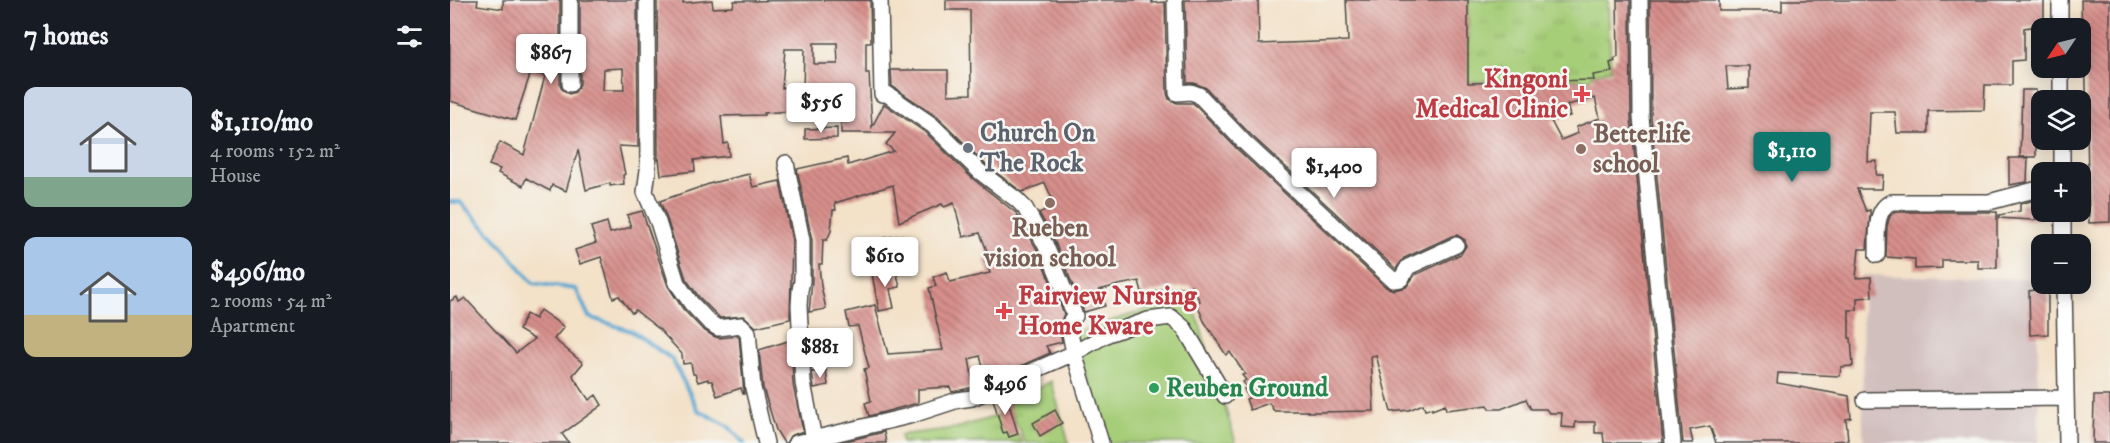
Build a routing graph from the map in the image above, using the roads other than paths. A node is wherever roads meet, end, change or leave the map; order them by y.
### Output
1 (570, 0) edge
2 (647, 0) edge
3 (880, 0) edge
4 (1175, 0) edge
5 (1640, 0) edge
6 (2060, 0) edge
7 (2060, 18) edge
8 (570, 84) dead end
9 (786, 163) dead end
10 (2031, 191) edge
11 (1456, 245) dead end
12 (1877, 255) dead end
13 (2064, 294) edge
14 (1074, 353) junction
15 (1226, 396) dead end
16 (2066, 398) junction
17 (1865, 400) dead end
18 (814, 439) junction
19 (766, 443) edge
20 (796, 443) edge
21 (1101, 443) edge
22 (1672, 443) edge
23 (2067, 443) edge

1 - 8 street
2 - 19 street
3 - 14 street
4 - 11 street
5 - 22 street
6 - 7 street
9 - 18 street
10 - 12 street
13 - 16 street
14 - 15 street
14 - 18 street
14 - 21 street
16 - 17 street
16 - 23 street
18 - 20 street

